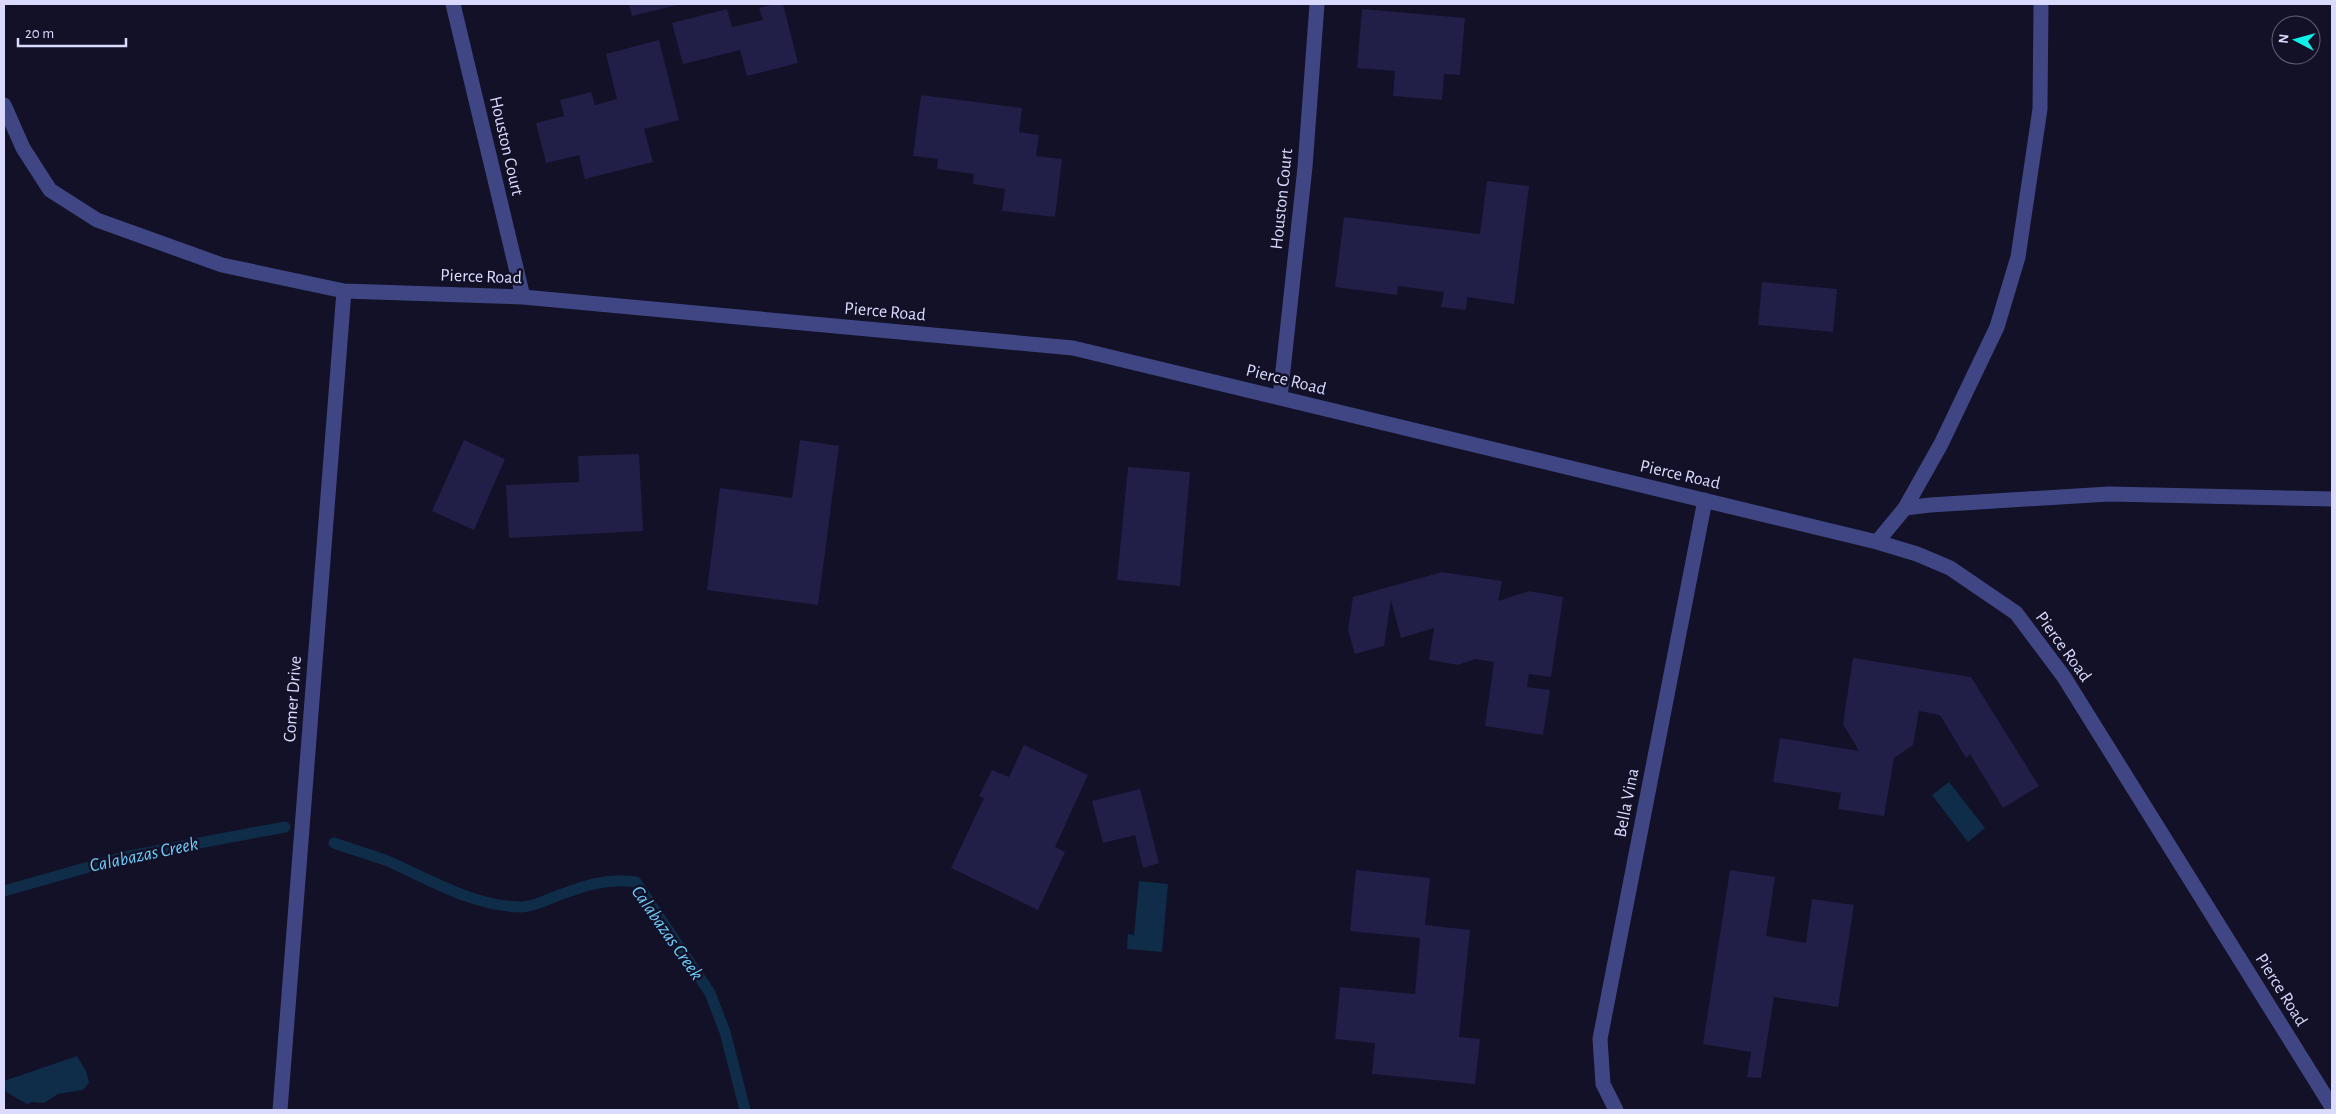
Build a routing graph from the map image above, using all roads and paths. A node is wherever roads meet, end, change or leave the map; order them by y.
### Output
1 (453, 4) edge
2 (1317, 4) edge
3 (2041, 4) edge
4 (4, 105) edge
5 (344, 291) junction
6 (523, 297) junction
7 (1280, 398) junction
8 (2332, 499) edge
9 (1705, 500) junction
10 (1905, 508) junction
11 (1877, 542) junction
12 (2332, 1107) edge
13 (280, 1110) edge
14 (1616, 1110) edge

1 - 6 street, Houston Court
2 - 7 street, Houston Court
3 - 10 street
4 - 5 street, Pierce Road
5 - 6 street, Pierce Road
5 - 13 street, Comer Drive
6 - 7 street, Pierce Road
7 - 9 street, Pierce Road
8 - 10 street
9 - 11 street, Pierce Road
9 - 14 street, Bella Vina
10 - 11 street
11 - 12 street, Pierce Road

